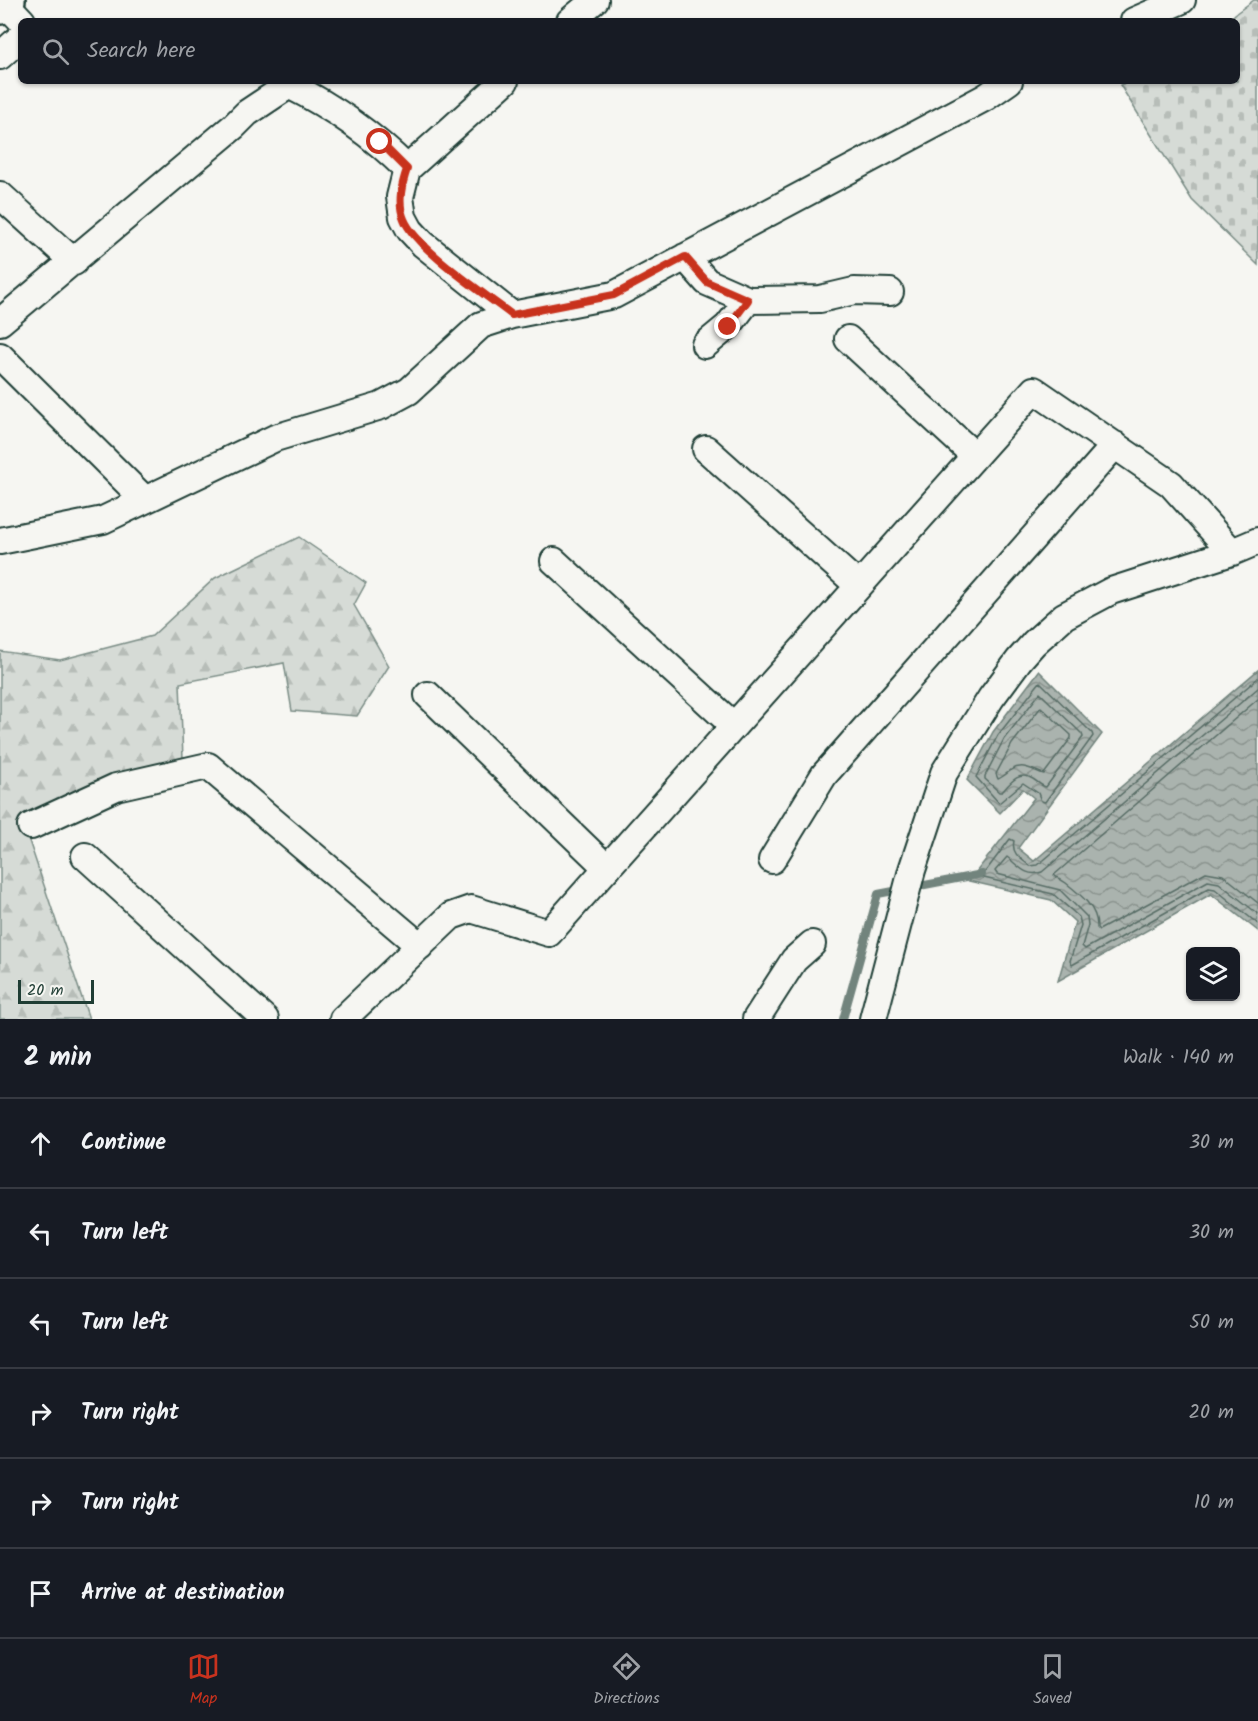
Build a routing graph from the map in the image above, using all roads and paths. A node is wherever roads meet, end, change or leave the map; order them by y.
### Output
1 (595, 0) edge
2 (1182, 0) edge
3 (574, 18) edge
4 (1141, 18) edge
5 (18, 40) edge
6 (0, 56) edge
7 (502, 84) edge
8 (1005, 84) edge
9 (407, 169) junction
10 (0, 195) edge
11 (685, 257) junction
12 (74, 262) junction
13 (890, 292) dead end
14 (748, 300) junction
15 (512, 315) junction
16 (0, 322) edge
17 (848, 339) dead end
18 (705, 345) dead end
19 (0, 356) edge
20 (1115, 445) junction
21 (706, 449) dead end
22 (975, 456) junction
23 (145, 500) junction
24 (0, 541) edge
25 (1258, 541) edge
26 (1232, 552) junction
27 (554, 561) dead end
28 (859, 586) junction
29 (428, 694) dead end
30 (734, 726) junction
31 (31, 826) dead end
32 (85, 856) dead end
33 (772, 860) dead end
34 (607, 868) junction
35 (812, 944) dead end
36 (420, 946) junction
37 (265, 1019) edge
38 (343, 1019) edge
39 (756, 1019) edge
40 (873, 1019) edge

1 - 3 street
2 - 4 street
5 - 6 street
7 - 9 street
8 - 11 street
9 - 12 street
9 - 15 street
10 - 12 street
11 - 14 street
11 - 15 street
12 - 16 street
13 - 14 street
14 - 18 street
15 - 23 street
17 - 22 street
19 - 23 street
20 - 22 street
20 - 26 street
20 - 33 street
21 - 28 street
22 - 28 street
23 - 24 street
25 - 26 street
26 - 40 street
27 - 30 street
28 - 30 street
29 - 34 street
30 - 34 street
31 - 36 street
32 - 37 street
34 - 36 street
35 - 39 street
36 - 38 street

